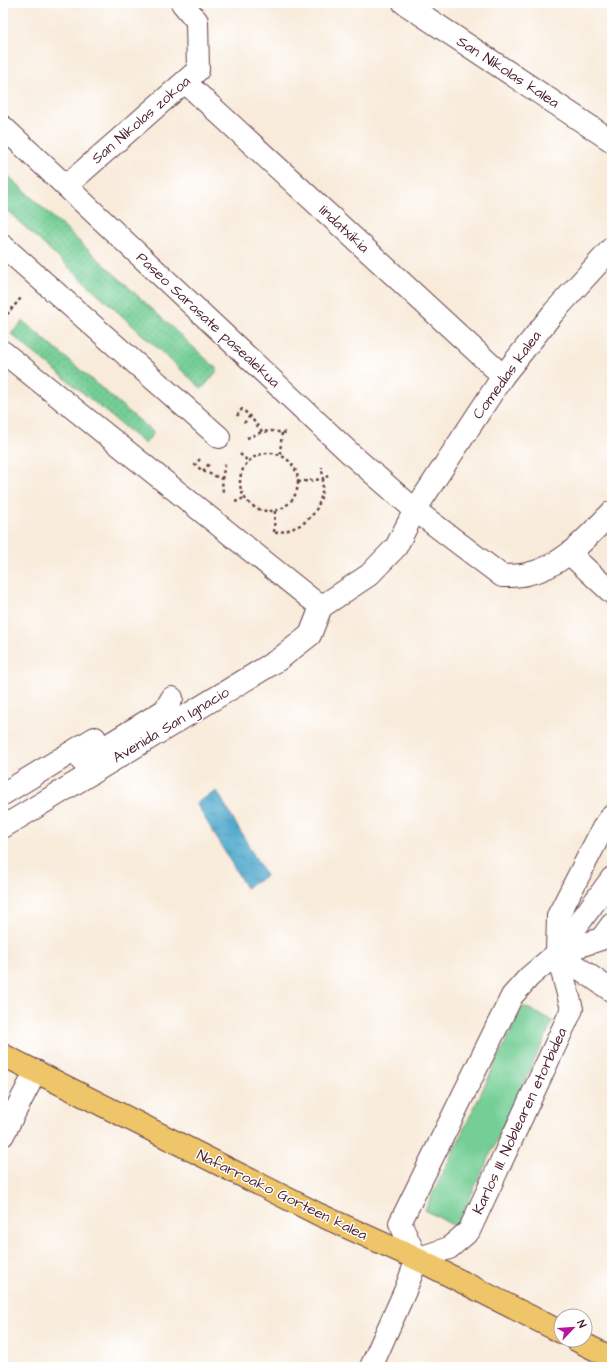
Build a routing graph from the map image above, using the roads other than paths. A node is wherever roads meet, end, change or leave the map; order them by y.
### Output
1 (182, 3) edge
2 (404, 3) edge
3 (185, 82) junction
4 (3, 127) edge
5 (612, 141) edge
6 (74, 180) junction
7 (3, 246) edge
8 (612, 248) edge
9 (3, 352) edge
10 (504, 376) junction
11 (219, 437) road end
12 (415, 510) junction
13 (612, 512) edge
14 (570, 554) junction
15 (612, 593) edge
16 (321, 606) junction
17 (3, 794) edge
18 (3, 810) edge
19 (612, 816) edge
20 (3, 827) edge
21 (612, 878) edge
22 (612, 924) edge
23 (557, 953) junction
24 (612, 991) edge
25 (3, 1055) edge
26 (36, 1072) junction
27 (3, 1135) edge
28 (417, 1258) junction
29 (553, 1328) edge
30 (592, 1348) edge
31 (612, 1358) edge
32 (371, 1367) edge

1 - 3 street, San Nikolas zokoa
2 - 5 street, San Nikolas kalea
3 - 6 street, San Nikolas zokoa
3 - 10 street, Iindatxikia
4 - 6 street, Paseo Sarasate pasealekua
6 - 12 street, Paseo Sarasate pasealekua
7 - 11 street
8 - 10 street, Comedias kalea
9 - 16 street
10 - 12 street, Comedias kalea
12 - 14 street, Paseo Sarasate pasealekua
12 - 16 street
13 - 14 street
14 - 15 street
16 - 20 street, Avenida San Ignacio
17 - 18 street
19 - 23 street, Karlos III. Noblearen etorbidea
21 - 23 street
22 - 23 street
23 - 24 street
23 - 28 street
23 - 28 street, Karlos III. Noblearen etorbidea
25 - 26 main road, Nafarroako Gorteen kalea
26 - 27 street
26 - 28 main road, Nafarroako Gorteen kalea
28 - 29 main road, Nafarroako Gorteen kalea
28 - 32 street
30 - 31 main road

